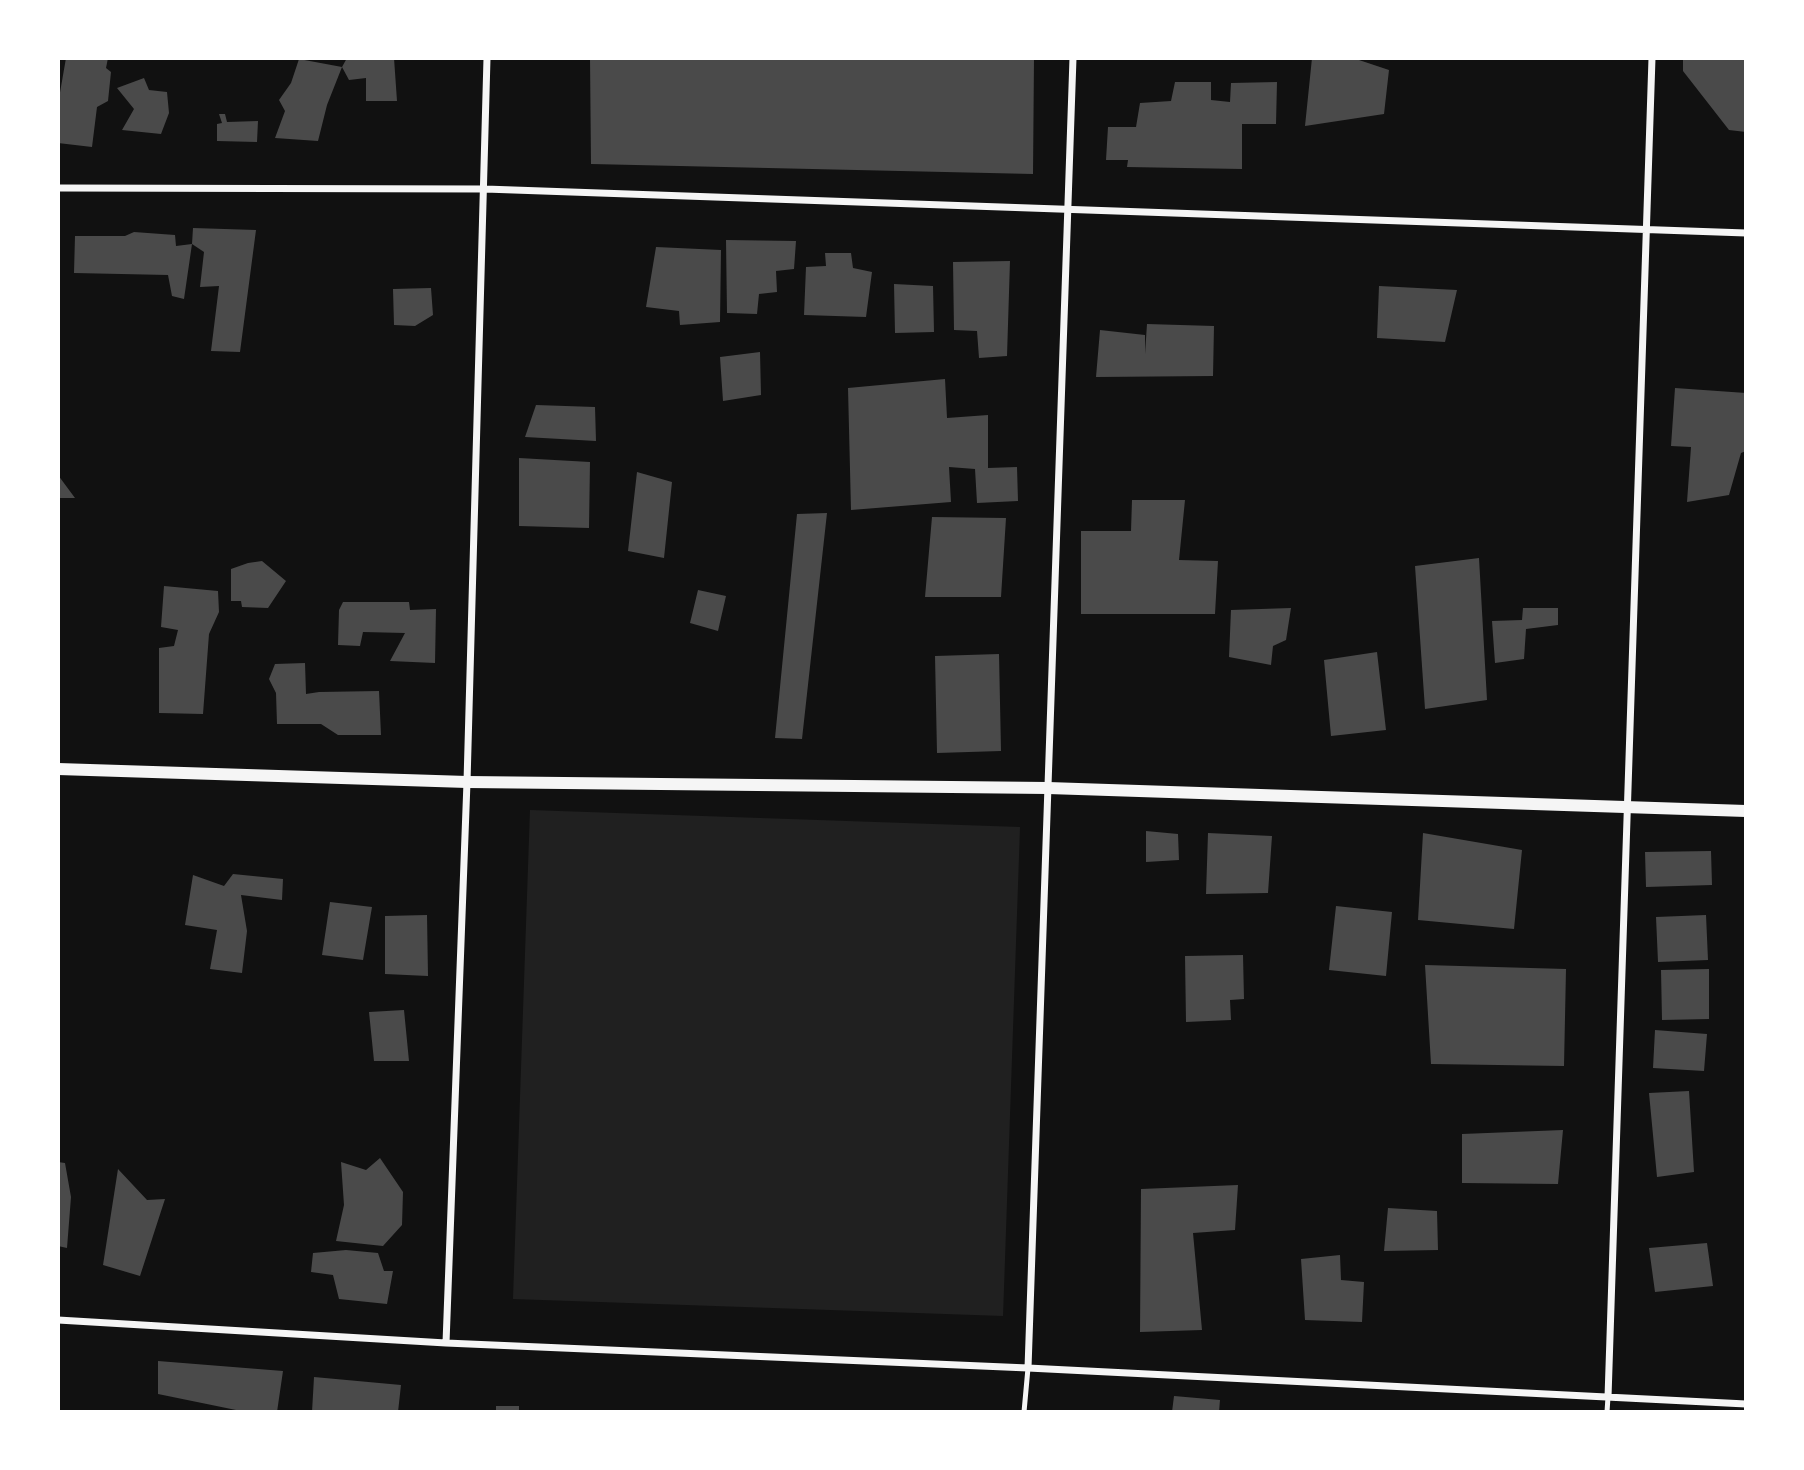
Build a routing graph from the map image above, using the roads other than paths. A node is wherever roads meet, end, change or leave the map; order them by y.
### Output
1 (487, 58) edge
2 (1073, 58) edge
3 (1652, 58) edge
4 (58, 188) edge
5 (485, 189) junction
6 (1069, 210) junction
7 (1646, 230) junction
8 (1746, 233) edge
9 (58, 769) edge
10 (467, 782) junction
11 (1048, 788) junction
12 (1627, 807) junction
13 (1746, 811) edge
14 (58, 1320) edge
15 (446, 1343) junction
16 (1028, 1368) junction
17 (1608, 1397) junction
18 (1746, 1404) edge
19 (1024, 1412) edge
20 (1607, 1412) edge

1 - 5 street
2 - 6 street
3 - 7 street
4 - 5 street
5 - 6 street
5 - 10 street
6 - 7 street
6 - 11 street
7 - 8 street
7 - 12 street
9 - 10 street
10 - 11 street
10 - 15 street
11 - 12 street
11 - 16 street
12 - 13 street
12 - 17 street
14 - 15 street
15 - 16 street
16 - 17 street
16 - 19 lane
17 - 18 street
17 - 20 lane

